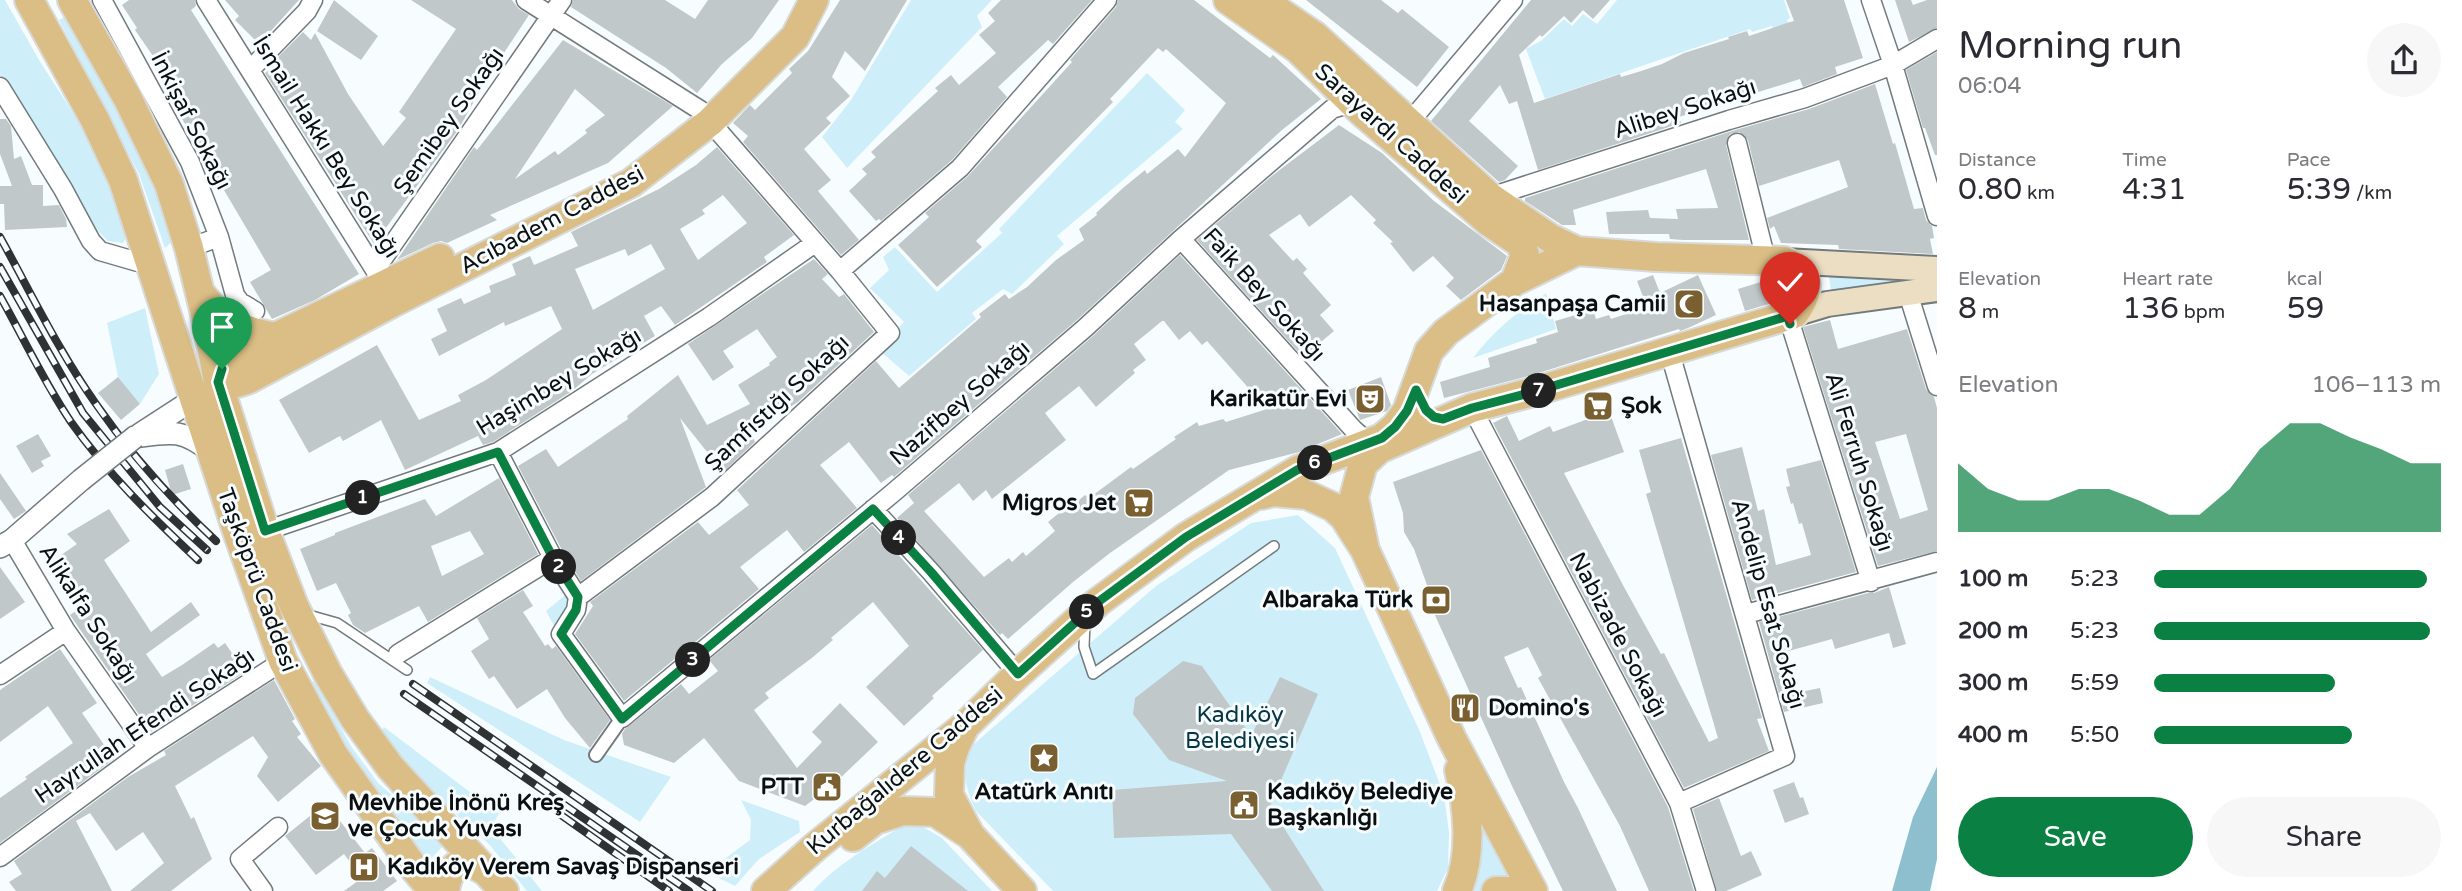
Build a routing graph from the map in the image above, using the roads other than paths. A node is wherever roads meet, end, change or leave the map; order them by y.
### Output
1 (29, 0) edge
2 (72, 0) edge
3 (102, 0) edge
4 (206, 0) edge
5 (313, 0) edge
6 (526, 0) edge
7 (562, 0) edge
8 (799, 0) edge
9 (814, 0) edge
10 (1107, 0) edge
11 (1228, 0) edge
12 (1262, 0) edge
13 (1513, 0) edge
14 (1871, 0) edge
15 (552, 16) junction
16 (1937, 39) edge
17 (1893, 65) junction
18 (250, 70) junction
19 (0, 87) edge
20 (7, 111) edge
21 (1363, 113) junction
22 (705, 116) junction
23 (1408, 124) junction
24 (1737, 143) dead end
25 (1490, 197) junction
26 (1937, 216) edge
27 (219, 237) junction
28 (1181, 239) junction
29 (815, 243) junction
30 (189, 248) junction
31 (1577, 251) junction
32 (1775, 260) junction
33 (149, 261) junction
34 (1937, 269) edge
35 (840, 271) junction
36 (1515, 281) junction
37 (383, 286) junction
38 (1937, 289) edge
39 (199, 290) junction
40 (1908, 293) junction
41 (255, 311) dead end
42 (1791, 315) junction
43 (276, 337) junction
44 (1670, 353) junction
45 (218, 382) junction
46 (1937, 386) edge
47 (1416, 390) junction
48 (194, 399) junction
49 (1472, 408) junction
50 (1443, 419) junction
51 (135, 437) junction
52 (1370, 444) junction
53 (211, 452) junction
54 (498, 452) junction
55 (1248, 498) junction
56 (873, 509) junction
57 (265, 531) junction
58 (6, 543) edge
59 (1274, 546) dead end
60 (1365, 550) junction
61 (553, 558) junction
62 (1937, 562) edge
63 (1871, 582) junction
64 (578, 597) junction
65 (297, 611) junction
66 (1085, 614) junction
67 (1746, 614) junction
68 (66, 631) junction
69 (393, 655) junction
70 (283, 661) junction
71 (407, 670) dead end
72 (1018, 674) junction
73 (0, 676) edge
74 (622, 719) junction
75 (966, 725) junction
76 (1452, 739) junction
77 (148, 748) junction
78 (596, 755) dead end
79 (1679, 803) junction
80 (278, 827) dead end
81 (970, 835) junction
82 (0, 857) edge
83 (497, 882) edge
84 (263, 891) edge
85 (433, 891) edge
86 (445, 891) edge
87 (766, 891) edge
88 (787, 891) edge
89 (1022, 891) edge
90 (1457, 891) edge
91 (1496, 891) edge
92 (1511, 891) edge
93 (1533, 891) edge
94 (1706, 891) edge

1 - 33 main road, Taşköprü Caddesi
2 - 30 main road, Taşköprü Caddesi
3 - 27 street, İnkişaf Sokağı
4 - 18 street, İsmail Hakkı Bey Sokağı
5 - 18 street
6 - 15 street, Şamfıstığı Sokağı
7 - 15 street, Şemibey Sokağı
8 - 22 main road, Acıbadem Caddesi
9 - 22 main road, Acıbadem Caddesi
10 - 35 street
11 - 21 main road, Sarayardı Caddesi
12 - 23 main road, Sarayardı Caddesi
13 - 23 street
14 - 17 street
15 - 22 street, Şamfıstığı Sokağı
15 - 37 street, Şemibey Sokağı
16 - 17 street, Alibey Sokağı
17 - 25 street, Alibey Sokağı
17 - 26 street
18 - 37 street, İsmail Hakkı Bey Sokağı
19 - 20 street
20 - 33 street
21 - 28 street, Nazifbey Sokağı
21 - 36 main road, Sarayardı Caddesi
22 - 29 street, Şamfıstığı Sokağı
22 - 37 main road, Acıbadem Caddesi
23 - 25 main road, Sarayardı Caddesi
24 - 32 street
25 - 31 main road, Sarayardı Caddesi
27 - 30 street
27 - 41 street, İnkişaf Sokağı
28 - 52 street, Faik Bey Sokağı
28 - 56 street, Nazifbey Sokağı
29 - 35 street, Şamfıstığı Sokağı
29 - 54 street, Haşimbey Sokağı
30 - 33 main road
30 - 39 main road, Taşköprü Caddesi
31 - 32 main road, Sarayardı Caddesi
31 - 36 main road, Sarayardı Caddesi
32 - 34 main road
32 - 42 main road
33 - 48 main road, Taşköprü Caddesi
35 - 64 street, Şamfıstığı Sokağı
36 - 47 main road, Sarayardı Caddesi
37 - 43 main road, Acıbadem Caddesi
37 - 45 main road, Acıbadem Caddesi
38 - 40 main road
39 - 43 main road
39 - 45 main road, Taşköprü Caddesi
40 - 42 main road
40 - 46 street
42 - 44 main road
42 - 63 street, Ali Ferruh Sokağı
43 - 45 main road, Acıbadem Caddesi
44 - 49 main road
44 - 67 street, Andelip Esat Sokağı
45 - 48 main road
45 - 57 main road, Taşköprü Caddesi
47 - 50 main road
47 - 52 main road, Kurbağalıdere Caddesi
48 - 51 street
48 - 53 main road, Taşköprü Caddesi
49 - 50 main road
49 - 79 street, Nabizade Sokağı
50 - 60 main road
51 - 53 street
51 - 58 street, bridge
52 - 55 main road, Kurbağalıdere Caddesi
53 - 70 main road, Taşköprü Caddesi
54 - 57 street, Haşimbey Sokağı
54 - 61 street
55 - 60 main road
55 - 66 main road, Kurbağalıdere Caddesi
56 - 72 street
56 - 74 street, Nazifbey Sokağı
57 - 65 main road, Taşköprü Caddesi
58 - 68 street, Alikalfa Sokağı
59 - 66 lane
60 - 76 main road
61 - 64 street
61 - 69 street
62 - 63 street
63 - 67 street
64 - 74 street, Şamfıstığı Sokağı
65 - 69 lane
65 - 83 main road, Taşköprü Caddesi
66 - 72 main road, Kurbağalıdere Caddesi
67 - 79 street, Andelip Esat Sokağı
68 - 73 street
68 - 77 street, Alikalfa Sokağı
69 - 71 lane
70 - 77 street, Hayrullah Efendi Sokağı
70 - 85 main road, Taşköprü Caddesi
72 - 75 main road, Kurbağalıdere Caddesi
74 - 78 street, Nazifbey Sokağı
75 - 81 main road
75 - 87 main road, Kurbağalıdere Caddesi
76 - 90 main road
76 - 93 main road
77 - 82 street, Hayrullah Efendi Sokağı
79 - 94 street, Nabizade Sokağı
80 - 84 street
81 - 88 main road
81 - 89 main road
83 - 86 main road
91 - 92 main road

